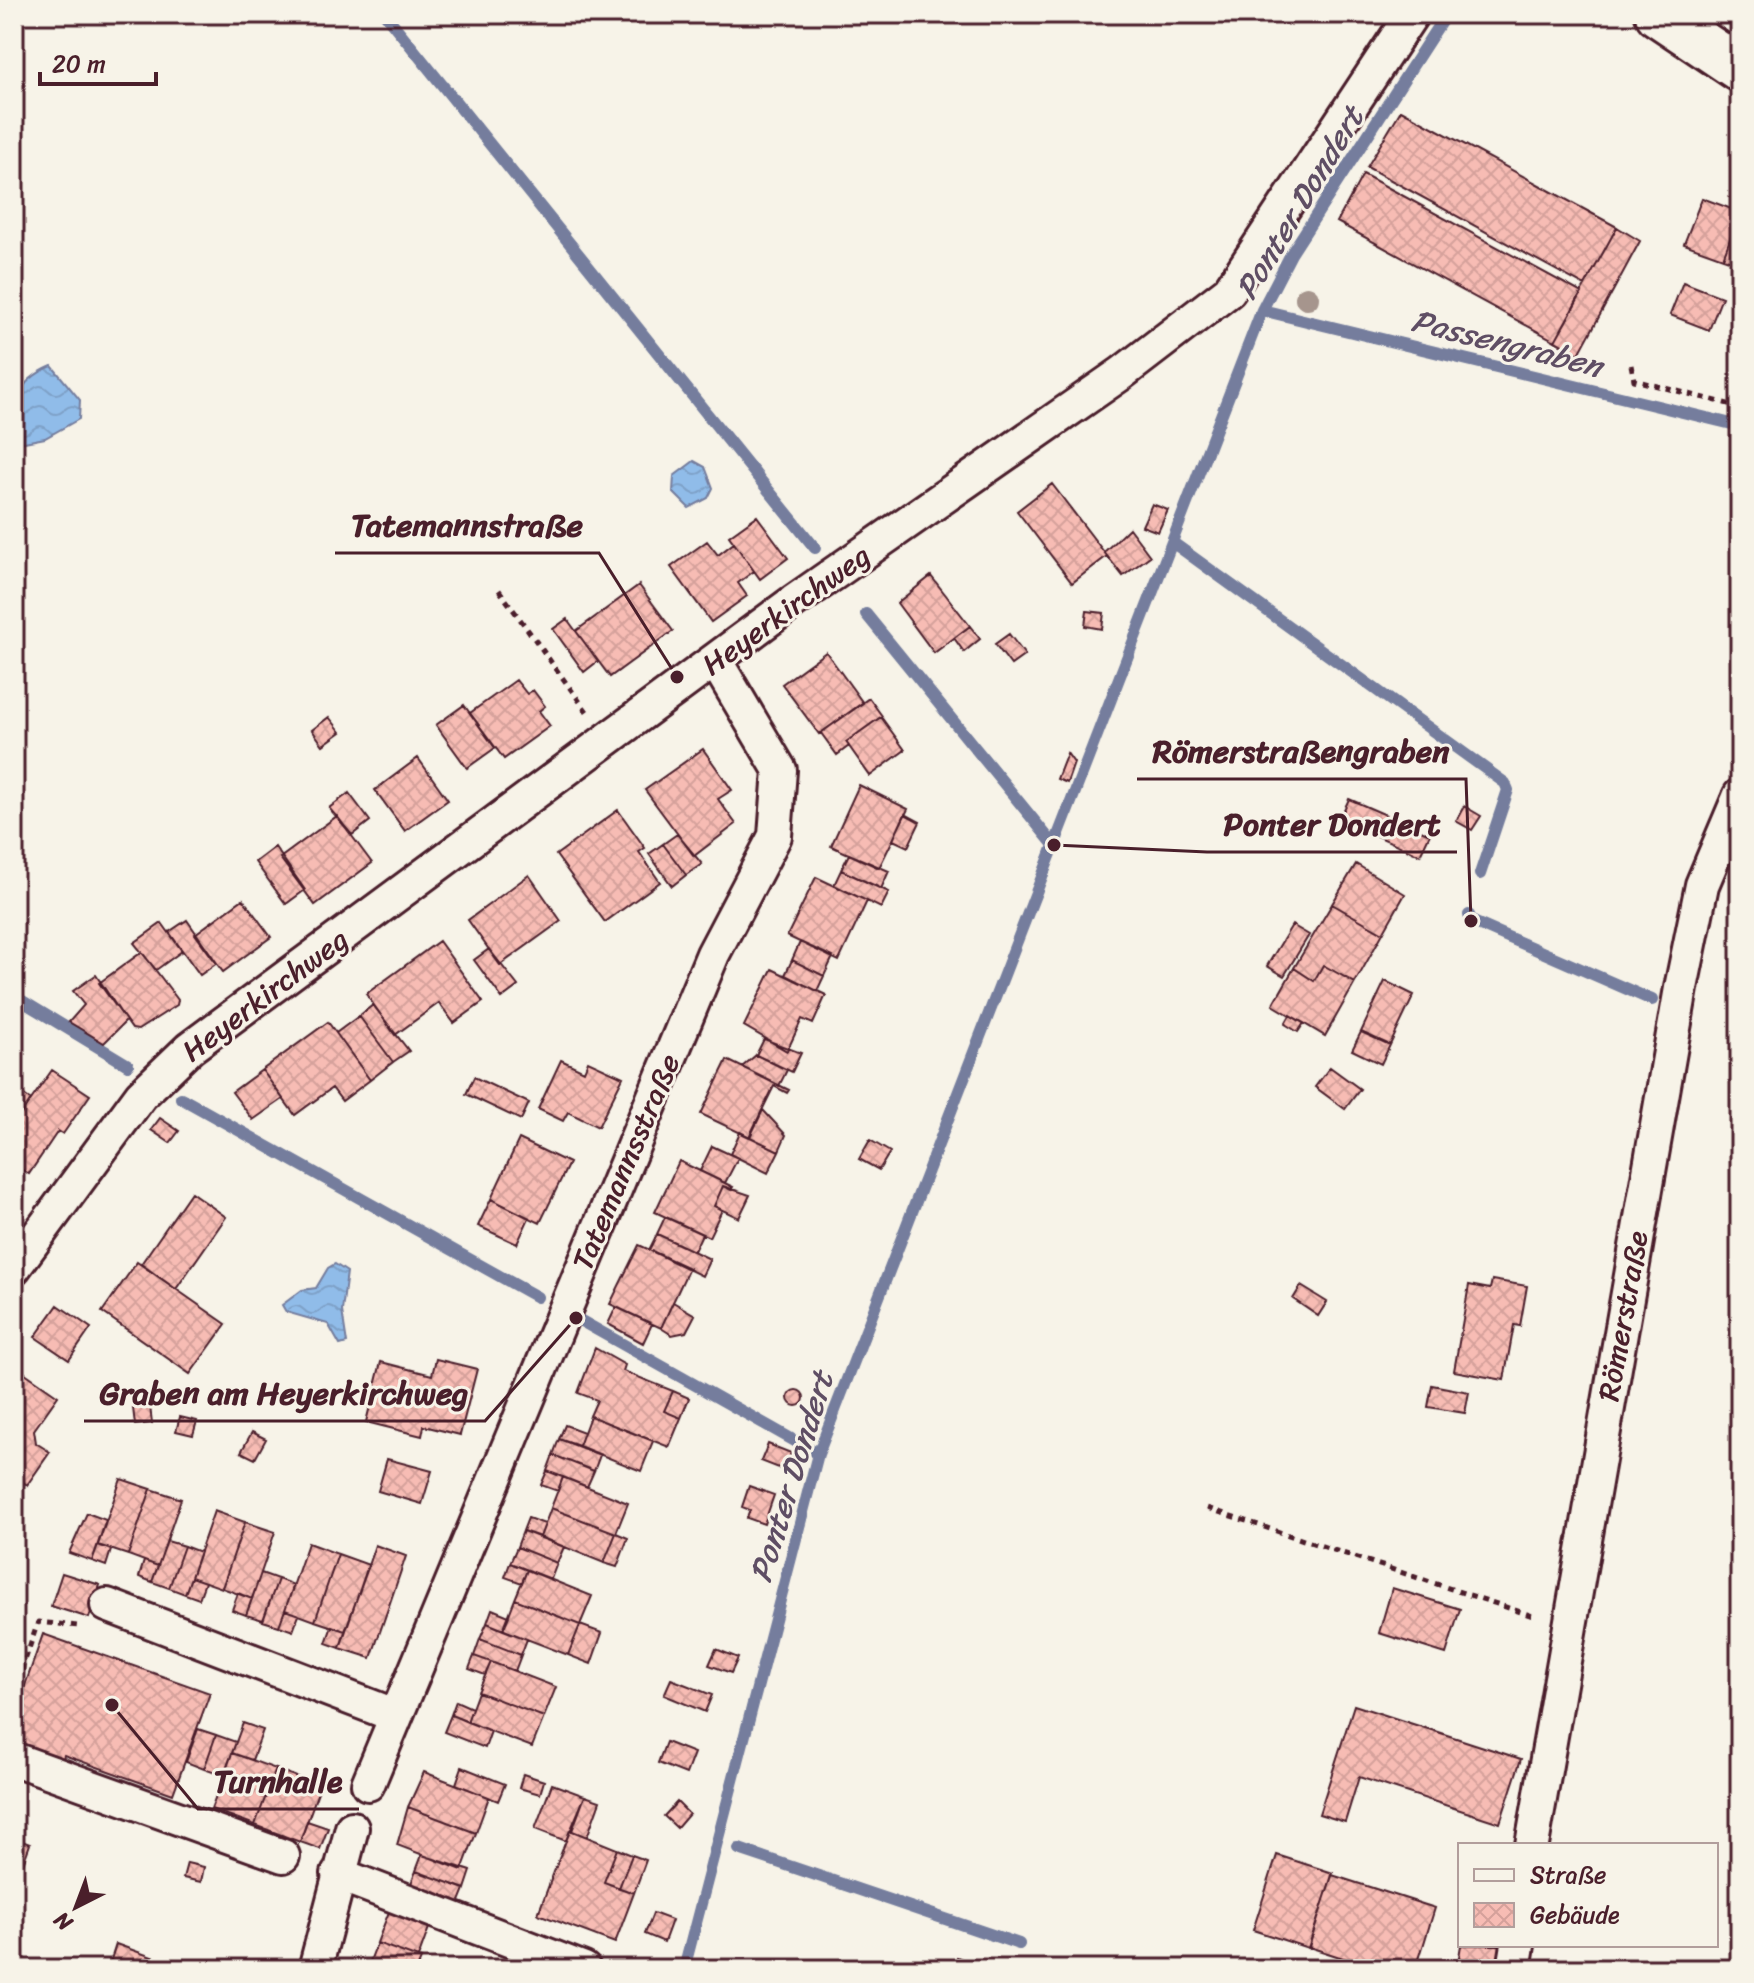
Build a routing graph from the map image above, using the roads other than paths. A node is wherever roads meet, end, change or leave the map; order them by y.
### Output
1 (1412, 14) edge
2 (1658, 14) edge
3 (1740, 69) edge
4 (715, 660) junction
5 (1740, 795) edge
6 (14, 1268) edge
7 (107, 1605) road end
8 (394, 1715) junction
9 (14, 1759) edge
10 (368, 1784) dead end
11 (352, 1828) dead end
12 (1532, 1843) edge
13 (283, 1856) dead end
14 (338, 1874) junction
15 (1518, 1947) edge
16 (315, 1969) edge
17 (584, 1969) edge
18 (1514, 1969) edge

1 - 4 street, Heyerkirchweg
2 - 3 street
4 - 6 street, Heyerkirchweg
4 - 8 street, Tatemannsstraße
5 - 12 street, Römerstraße
7 - 8 street
8 - 10 street, Tatemannsstraße
9 - 13 street
11 - 14 street
14 - 16 street
14 - 17 street
15 - 18 street

